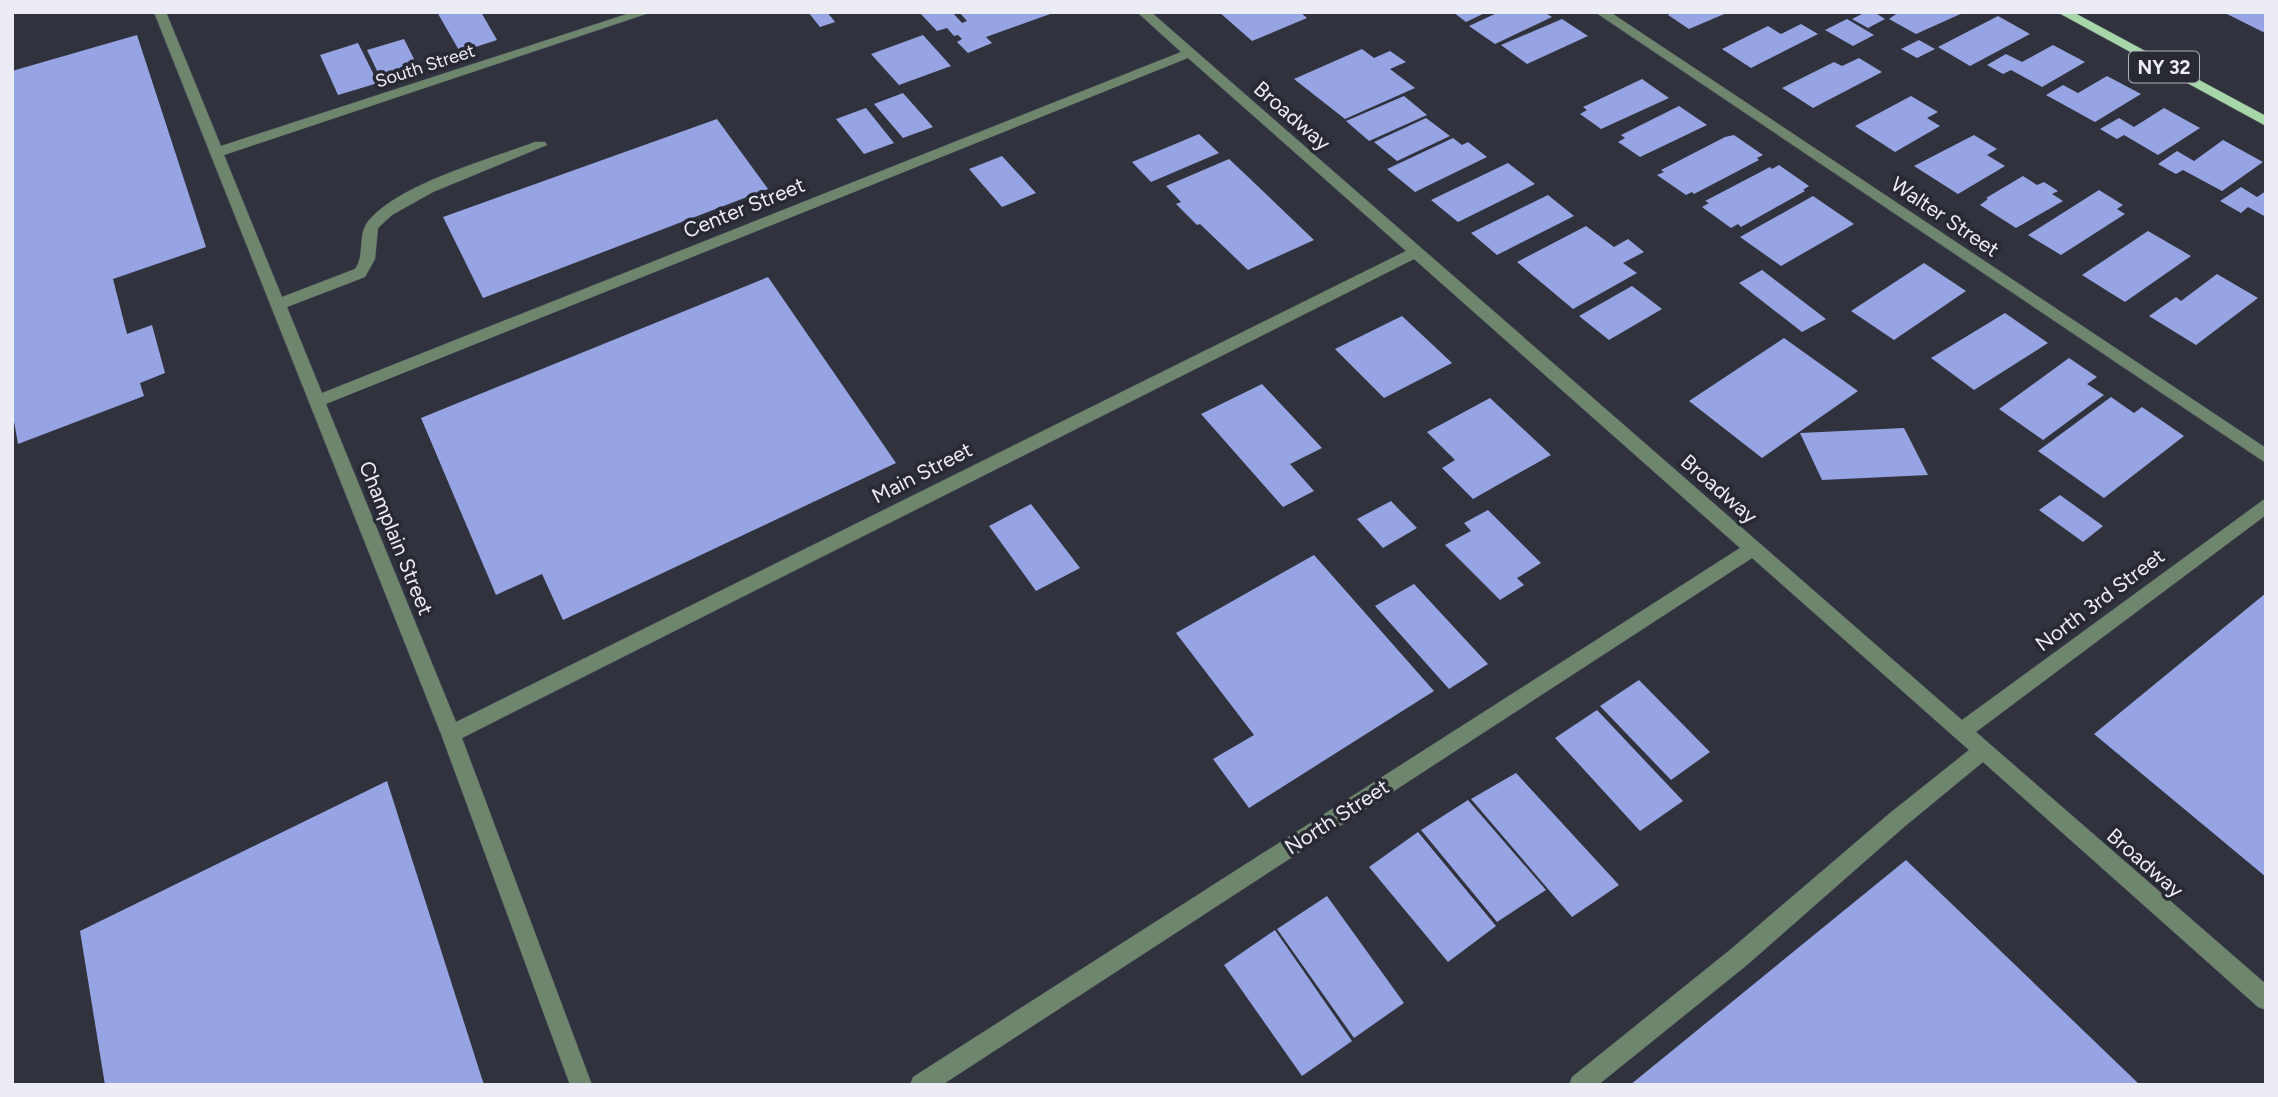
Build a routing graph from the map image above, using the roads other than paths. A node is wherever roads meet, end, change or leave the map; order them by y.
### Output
1 (160, 12) edge
2 (646, 12) edge
3 (1143, 12) edge
4 (1601, 12) edge
5 (2063, 12) edge
6 (1187, 54) junction
7 (2266, 122) edge
8 (540, 145) dead end
9 (215, 153) junction
10 (1414, 253) junction
11 (277, 305) junction
12 (316, 402) junction
13 (2266, 457) edge
14 (2266, 505) edge
15 (1752, 549) junction
16 (1961, 732) junction
17 (451, 734) junction
18 (1982, 751) junction
19 (2266, 999) edge
20 (581, 1085) edge
21 (921, 1085) edge
22 (1580, 1085) edge

1 - 9 street, Champlain Street
2 - 9 street, South Street
3 - 6 street, Broadway
4 - 13 street, Walter Street
5 - 7 main road, NY 32
6 - 10 street, Broadway
6 - 12 street, Center Street
8 - 11 street
9 - 11 street, Champlain Street
10 - 15 street, Broadway
10 - 17 street, Main Street
11 - 12 street, Champlain Street
12 - 17 street, Champlain Street
14 - 16 street, North 3rd Street
15 - 16 street, Broadway
15 - 21 street, North Street
16 - 18 street, Broadway
17 - 20 street, Champlain Street
18 - 19 street, Broadway
18 - 22 street

